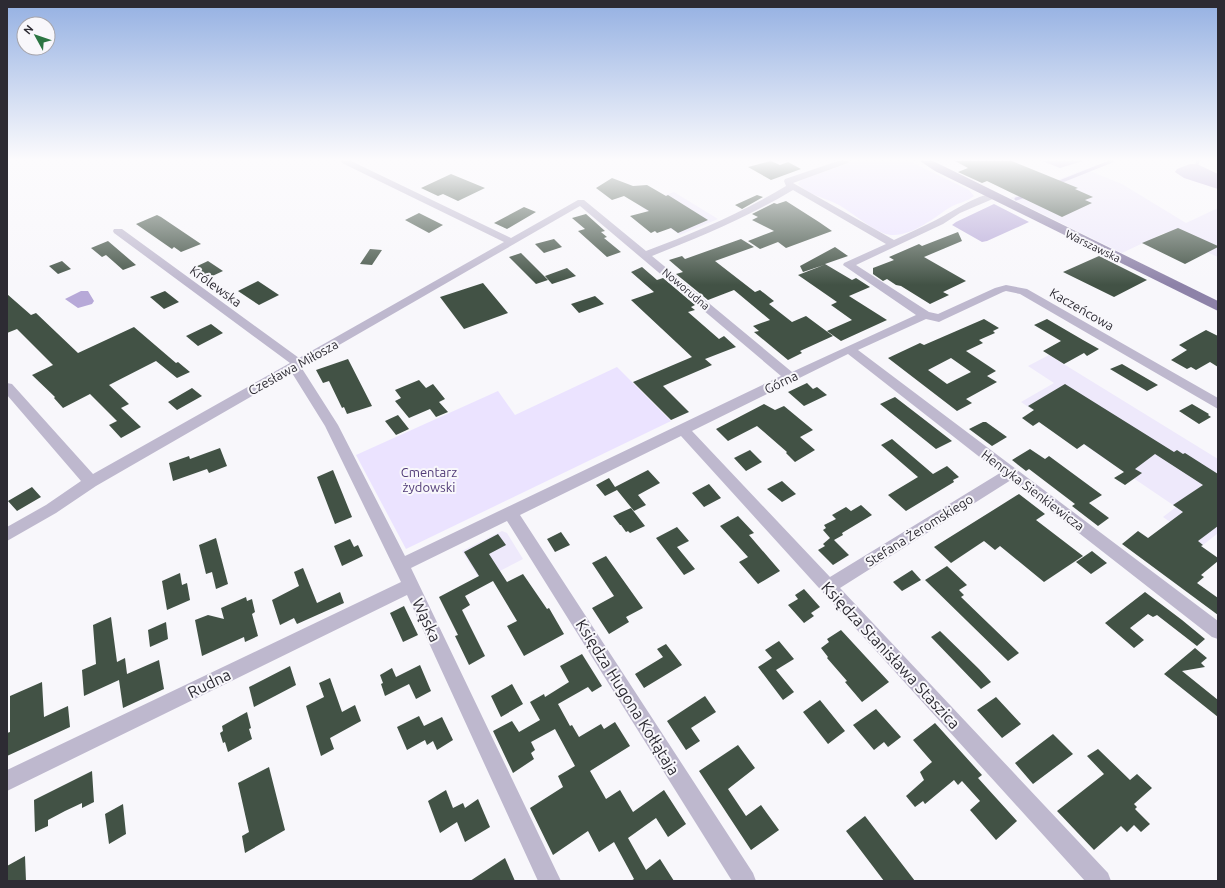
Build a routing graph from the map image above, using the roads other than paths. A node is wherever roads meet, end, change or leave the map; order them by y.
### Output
1 (430, 202) edge
2 (581, 202) joint
3 (766, 202) edge
4 (819, 202) edge
5 (977, 202) edge
6 (1005, 202) edge
7 (118, 231) dead end
8 (511, 242) junction
9 (894, 244) junction
10 (644, 255) junction
11 (1218, 307) edge
12 (925, 315) junction
13 (848, 349) junction
14 (296, 365) junction
15 (790, 377) junction
16 (7, 387) edge
17 (1218, 404) edge
18 (682, 430) junction
19 (1011, 473) junction
20 (91, 482) junction
21 (510, 512) junction
22 (7, 535) edge
23 (401, 565) junction
24 (411, 585) junction
25 (828, 587) junction
26 (1218, 631) edge
27 (7, 780) edge
28 (550, 881) edge
29 (745, 881) edge
30 (1100, 881) edge

1 - 8 street
2 - 8 street, Czesława Miłosza
2 - 10 street, Noworudna
3 - 10 street
4 - 9 street
5 - 9 street
6 - 11 main road, Warszawska
7 - 14 street, Królewska
8 - 14 street, Czesława Miłosza
9 - 12 street
10 - 15 street, Noworudna
12 - 13 street, Górna
12 - 17 street, Kaczeńcowa
13 - 15 street, Górna
13 - 19 street, Henryka Sienkiewicza
14 - 20 street, Czesława Miłosza
14 - 23 street, Wąska
15 - 18 street, Górna
16 - 20 street
18 - 21 street, Górna
18 - 25 street, Księdza Stanisława Staszica
19 - 25 street, Stefana Żeromskiego
19 - 26 street, Henryka Sienkiewicza
20 - 22 street, Czesława Miłosza
21 - 23 street
21 - 29 street, Księdza Hugona Kołłątaja
23 - 24 street, Wąska
24 - 27 street, Rudna
24 - 28 street, Wąska
25 - 30 street, Księdza Stanisława Staszica

